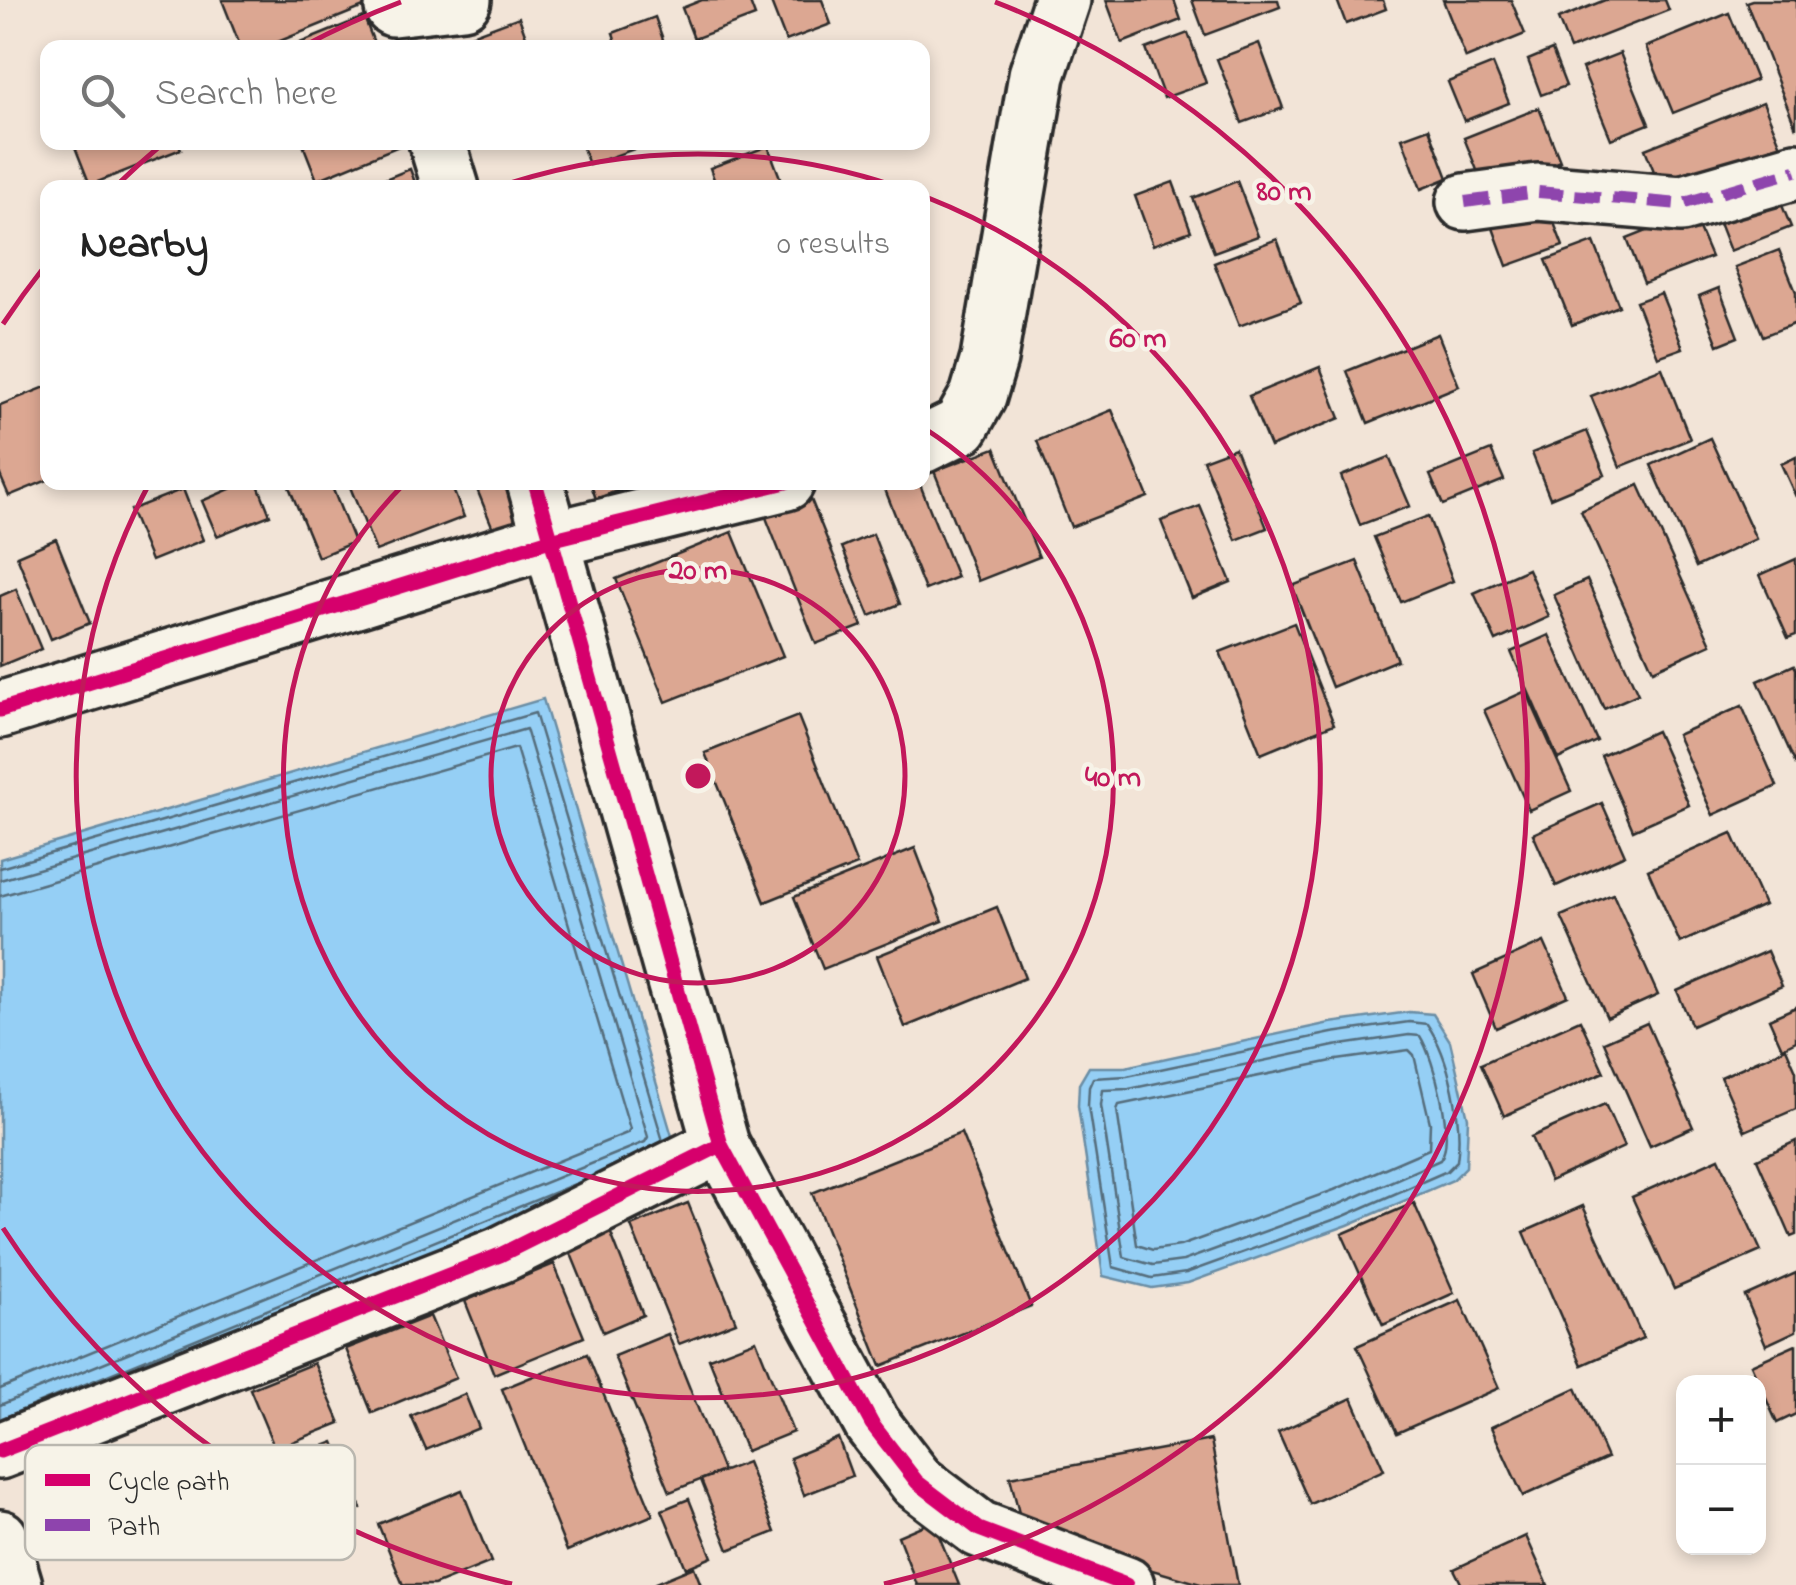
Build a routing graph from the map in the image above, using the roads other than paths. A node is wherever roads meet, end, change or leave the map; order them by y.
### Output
1 (463, 0) edge
2 (1062, 0) edge
3 (396, 19) edge
4 (439, 150) edge
5 (1796, 171) edge
6 (448, 180) edge
7 (1465, 202) dead end
8 (930, 440) edge
9 (537, 490) edge
10 (753, 490) edge
11 (550, 540) junction
12 (0, 710) edge
13 (721, 1145) junction
14 (0, 1451) edge
15 (0, 1538) edge
16 (14, 1585) edge
17 (1126, 1585) edge

1 - 3 street
2 - 8 street
4 - 6 street
5 - 7 street
9 - 11 street
10 - 11 street
11 - 12 street
11 - 13 street
13 - 14 street
13 - 17 street
15 - 16 street

